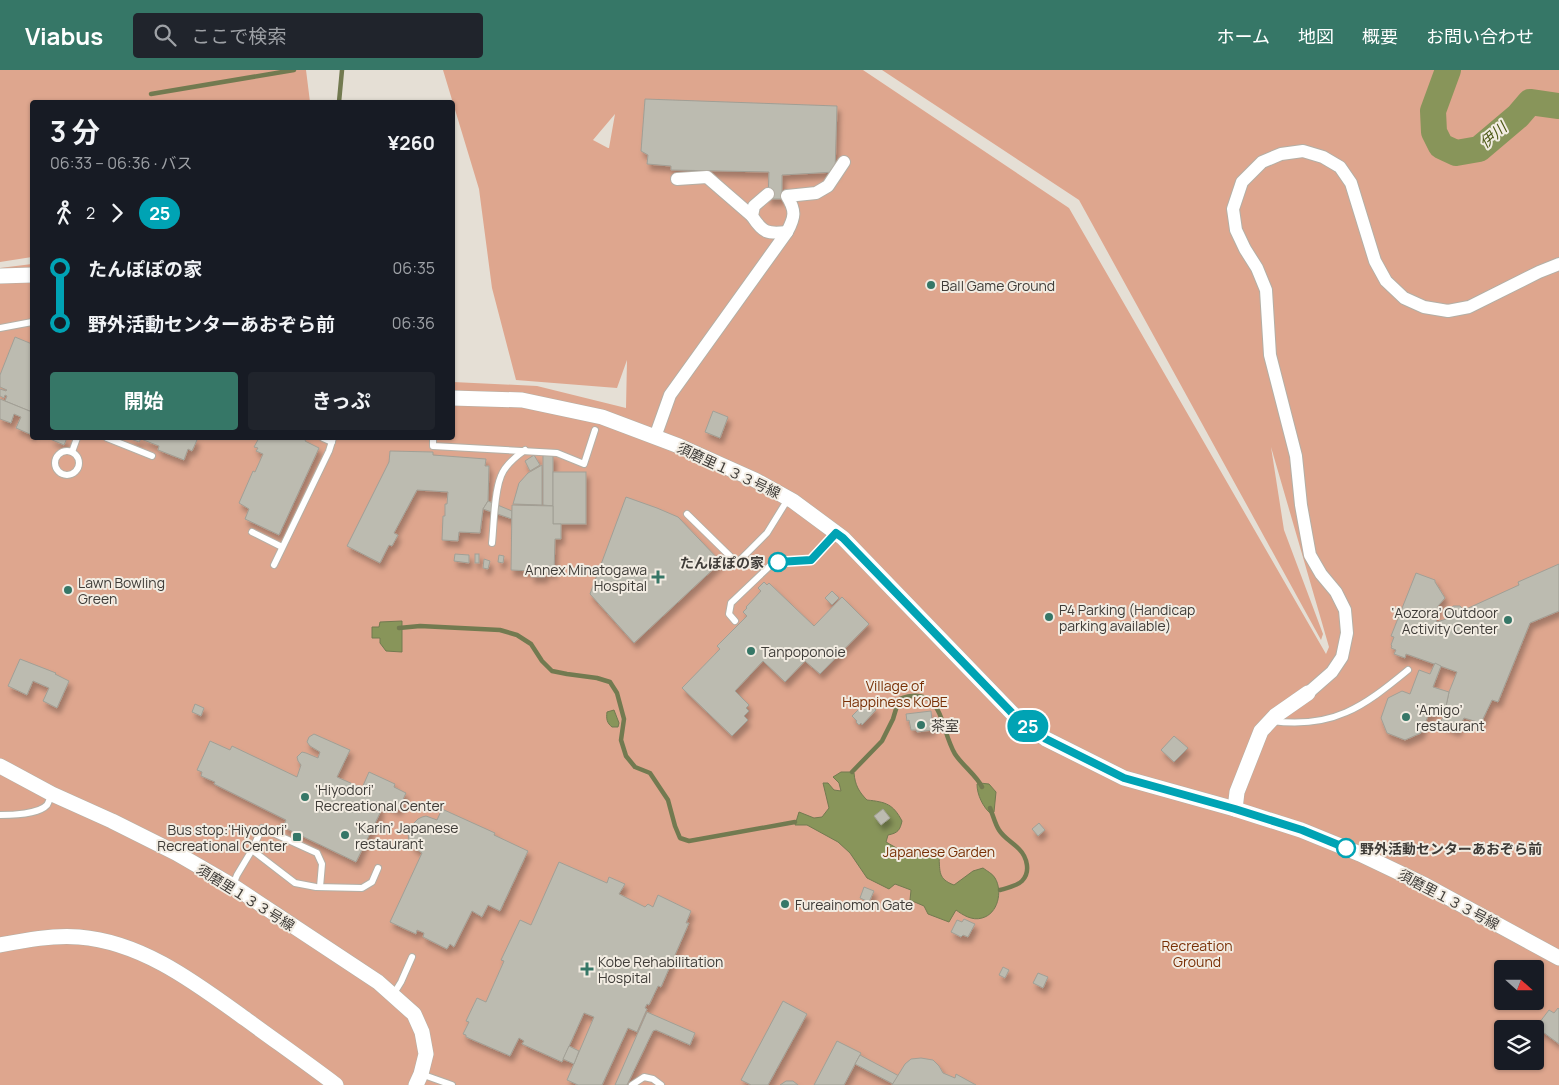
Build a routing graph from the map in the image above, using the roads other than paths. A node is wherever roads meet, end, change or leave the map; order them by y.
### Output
1 (844, 162) dead end
2 (677, 179) dead end
3 (768, 194) dead end
4 (752, 216) junction
5 (787, 232) junction
6 (1559, 264) edge
7 (30, 275) edge
8 (0, 276) edge
9 (30, 322) edge
10 (0, 328) edge
11 (455, 398) edge
12 (597, 424) junction
13 (655, 437) junction
14 (76, 440) edge
15 (112, 440) edge
16 (333, 440) edge
17 (433, 440) edge
18 (525, 450) junction
19 (72, 452) dead end
20 (152, 456) dead end
21 (788, 498) junction
22 (687, 514) dead end
23 (252, 532) dead end
24 (836, 533) junction
25 (492, 543) dead end
26 (282, 548) junction
27 (274, 565) dead end
28 (735, 621) dead end
29 (1408, 670) dead end
30 (1308, 693) joint
31 (1270, 721) junction
32 (0, 766) edge
33 (52, 794) junction
34 (1235, 809) junction
35 (0, 814) edge
36 (252, 850) junction
37 (378, 868) dead end
38 (233, 886) junction
39 (320, 887) junction
40 (0, 945) edge
41 (412, 957) dead end
42 (1559, 958) edge
43 (393, 995) junction
44 (419, 1079) edge
45 (336, 1085) edge
46 (452, 1085) edge
47 (632, 1085) edge
48 (661, 1085) edge

1 - 5 street
2 - 4 street
3 - 4 street
4 - 5 street
5 - 13 street
6 - 30 street
7 - 8 street
9 - 10 lane
11 - 12 street, 須磨里１３３号線
12 - 13 street, 須磨里１３３号線
12 - 18 lane
13 - 21 street, 須磨里１３３号線
14 - 19 lane
15 - 20 lane
16 - 26 lane
17 - 18 lane
18 - 25 lane
21 - 22 lane
21 - 24 street, 須磨里１３３号線
23 - 26 lane
24 - 28 lane
24 - 34 street, 須磨里１３３号線
26 - 27 lane
29 - 31 lane
30 - 31 street
31 - 34 street
32 - 33 street, 須磨里１３３号線
33 - 35 lane
33 - 38 street, 須磨里１３３号線
34 - 42 street, 須磨里１３３号線
36 - 38 lane
36 - 39 lane
36 - 39 lane
37 - 39 lane
38 - 43 street, 須磨里１３３号線
40 - 45 street
41 - 43 lane
43 - 44 street, 須磨里１３３号線
44 - 46 lane
47 - 48 lane

